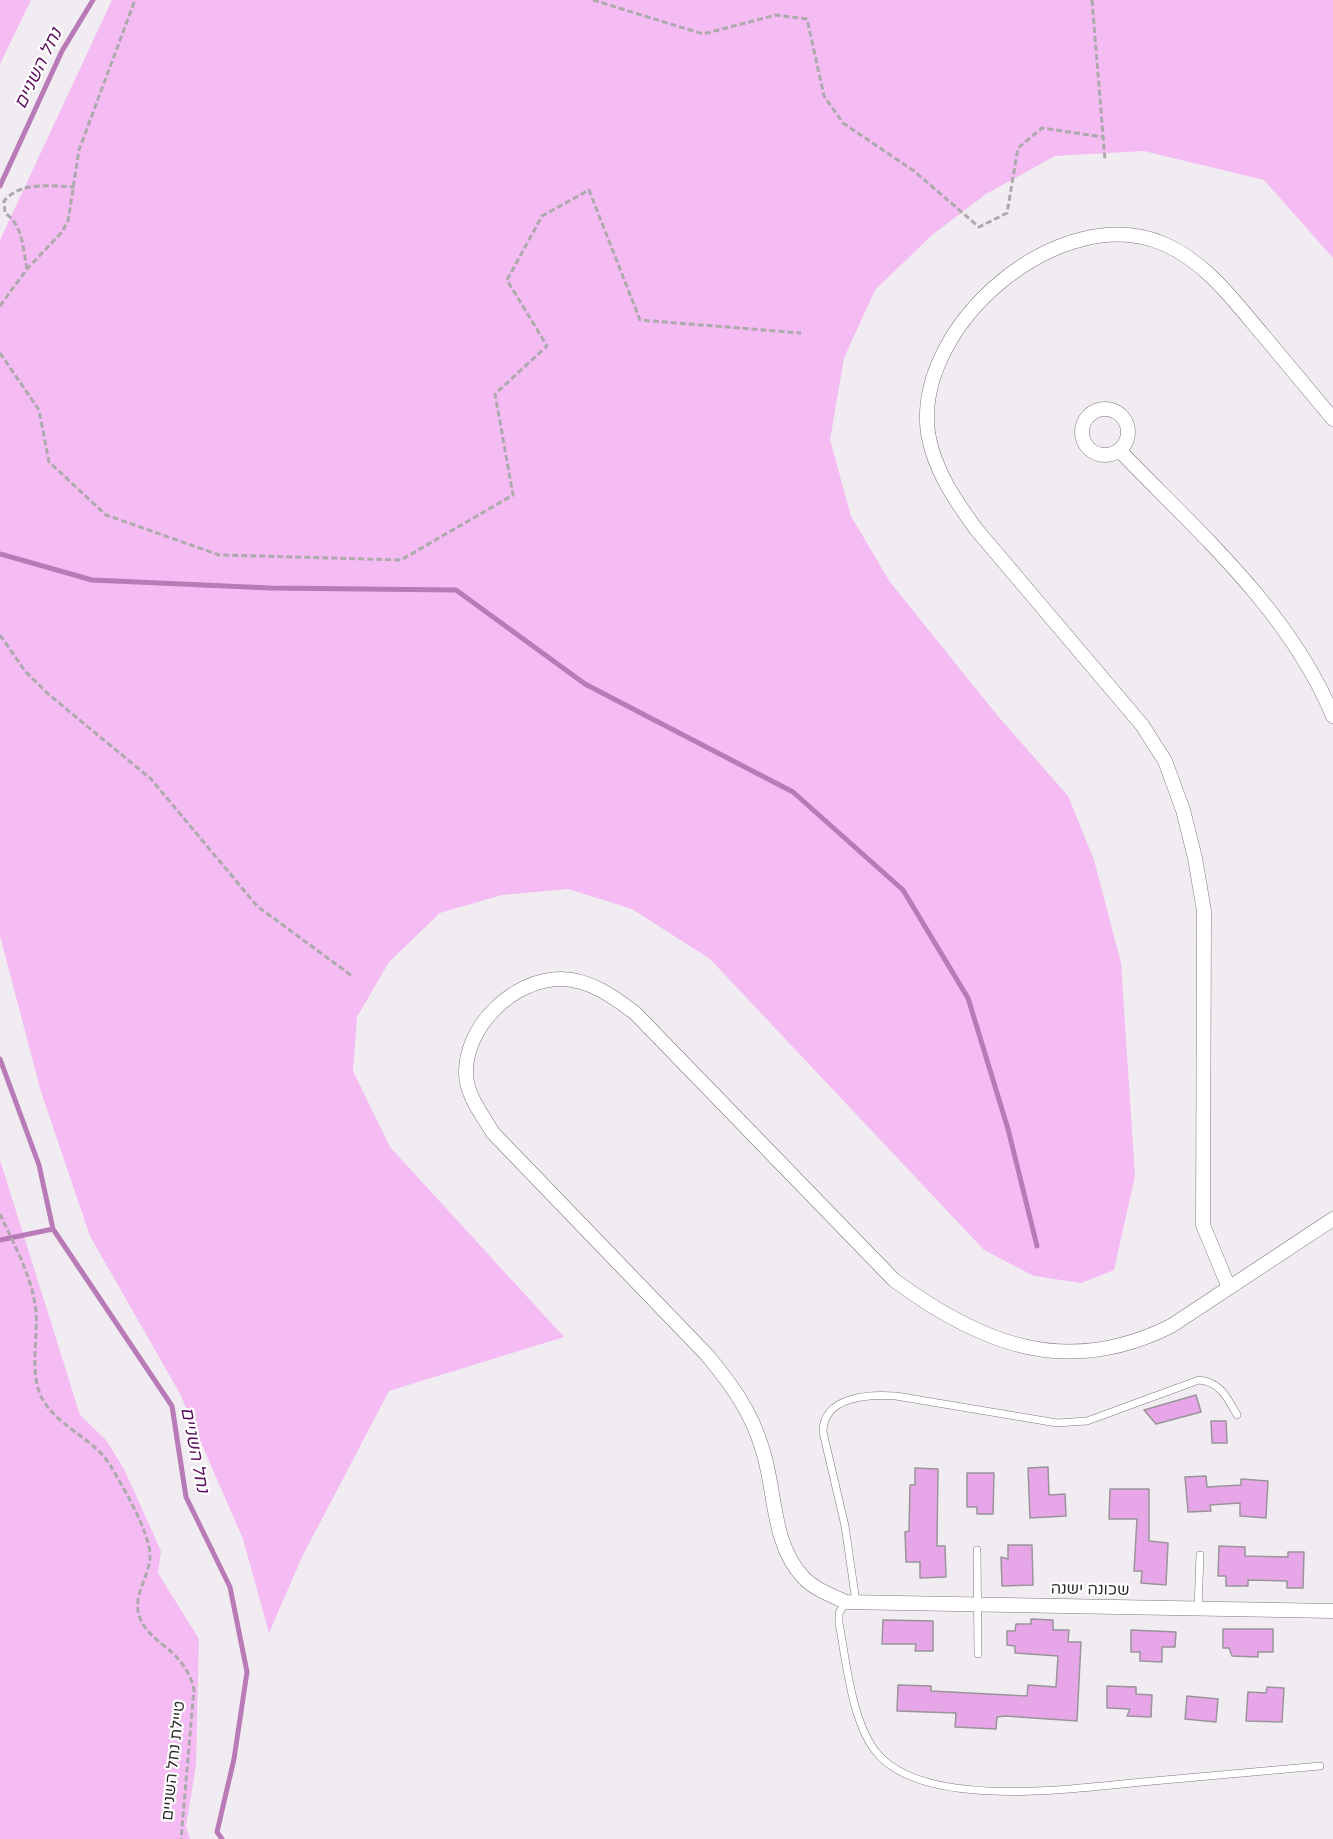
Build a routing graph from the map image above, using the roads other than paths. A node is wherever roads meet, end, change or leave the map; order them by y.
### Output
1 (1333, 419) edge
2 (1119, 450) dead end
3 (1333, 716) edge
4 (1333, 1219) edge
5 (1228, 1288) junction
6 (1237, 1415) dead end
7 (977, 1550) dead end
8 (1200, 1555) dead end
9 (851, 1602) junction
10 (978, 1605) junction
11 (1198, 1609) junction
12 (1333, 1611) edge
13 (978, 1654) dead end
14 (1320, 1766) dead end

1 - 5 street
2 - 3 street
4 - 5 street
5 - 9 street
6 - 9 lane
7 - 10 lane
8 - 11 lane
9 - 10 street, שכונה ישנה
9 - 14 lane
10 - 11 street, שכונה ישנה
10 - 13 lane
11 - 12 street, שכונה ישנה

